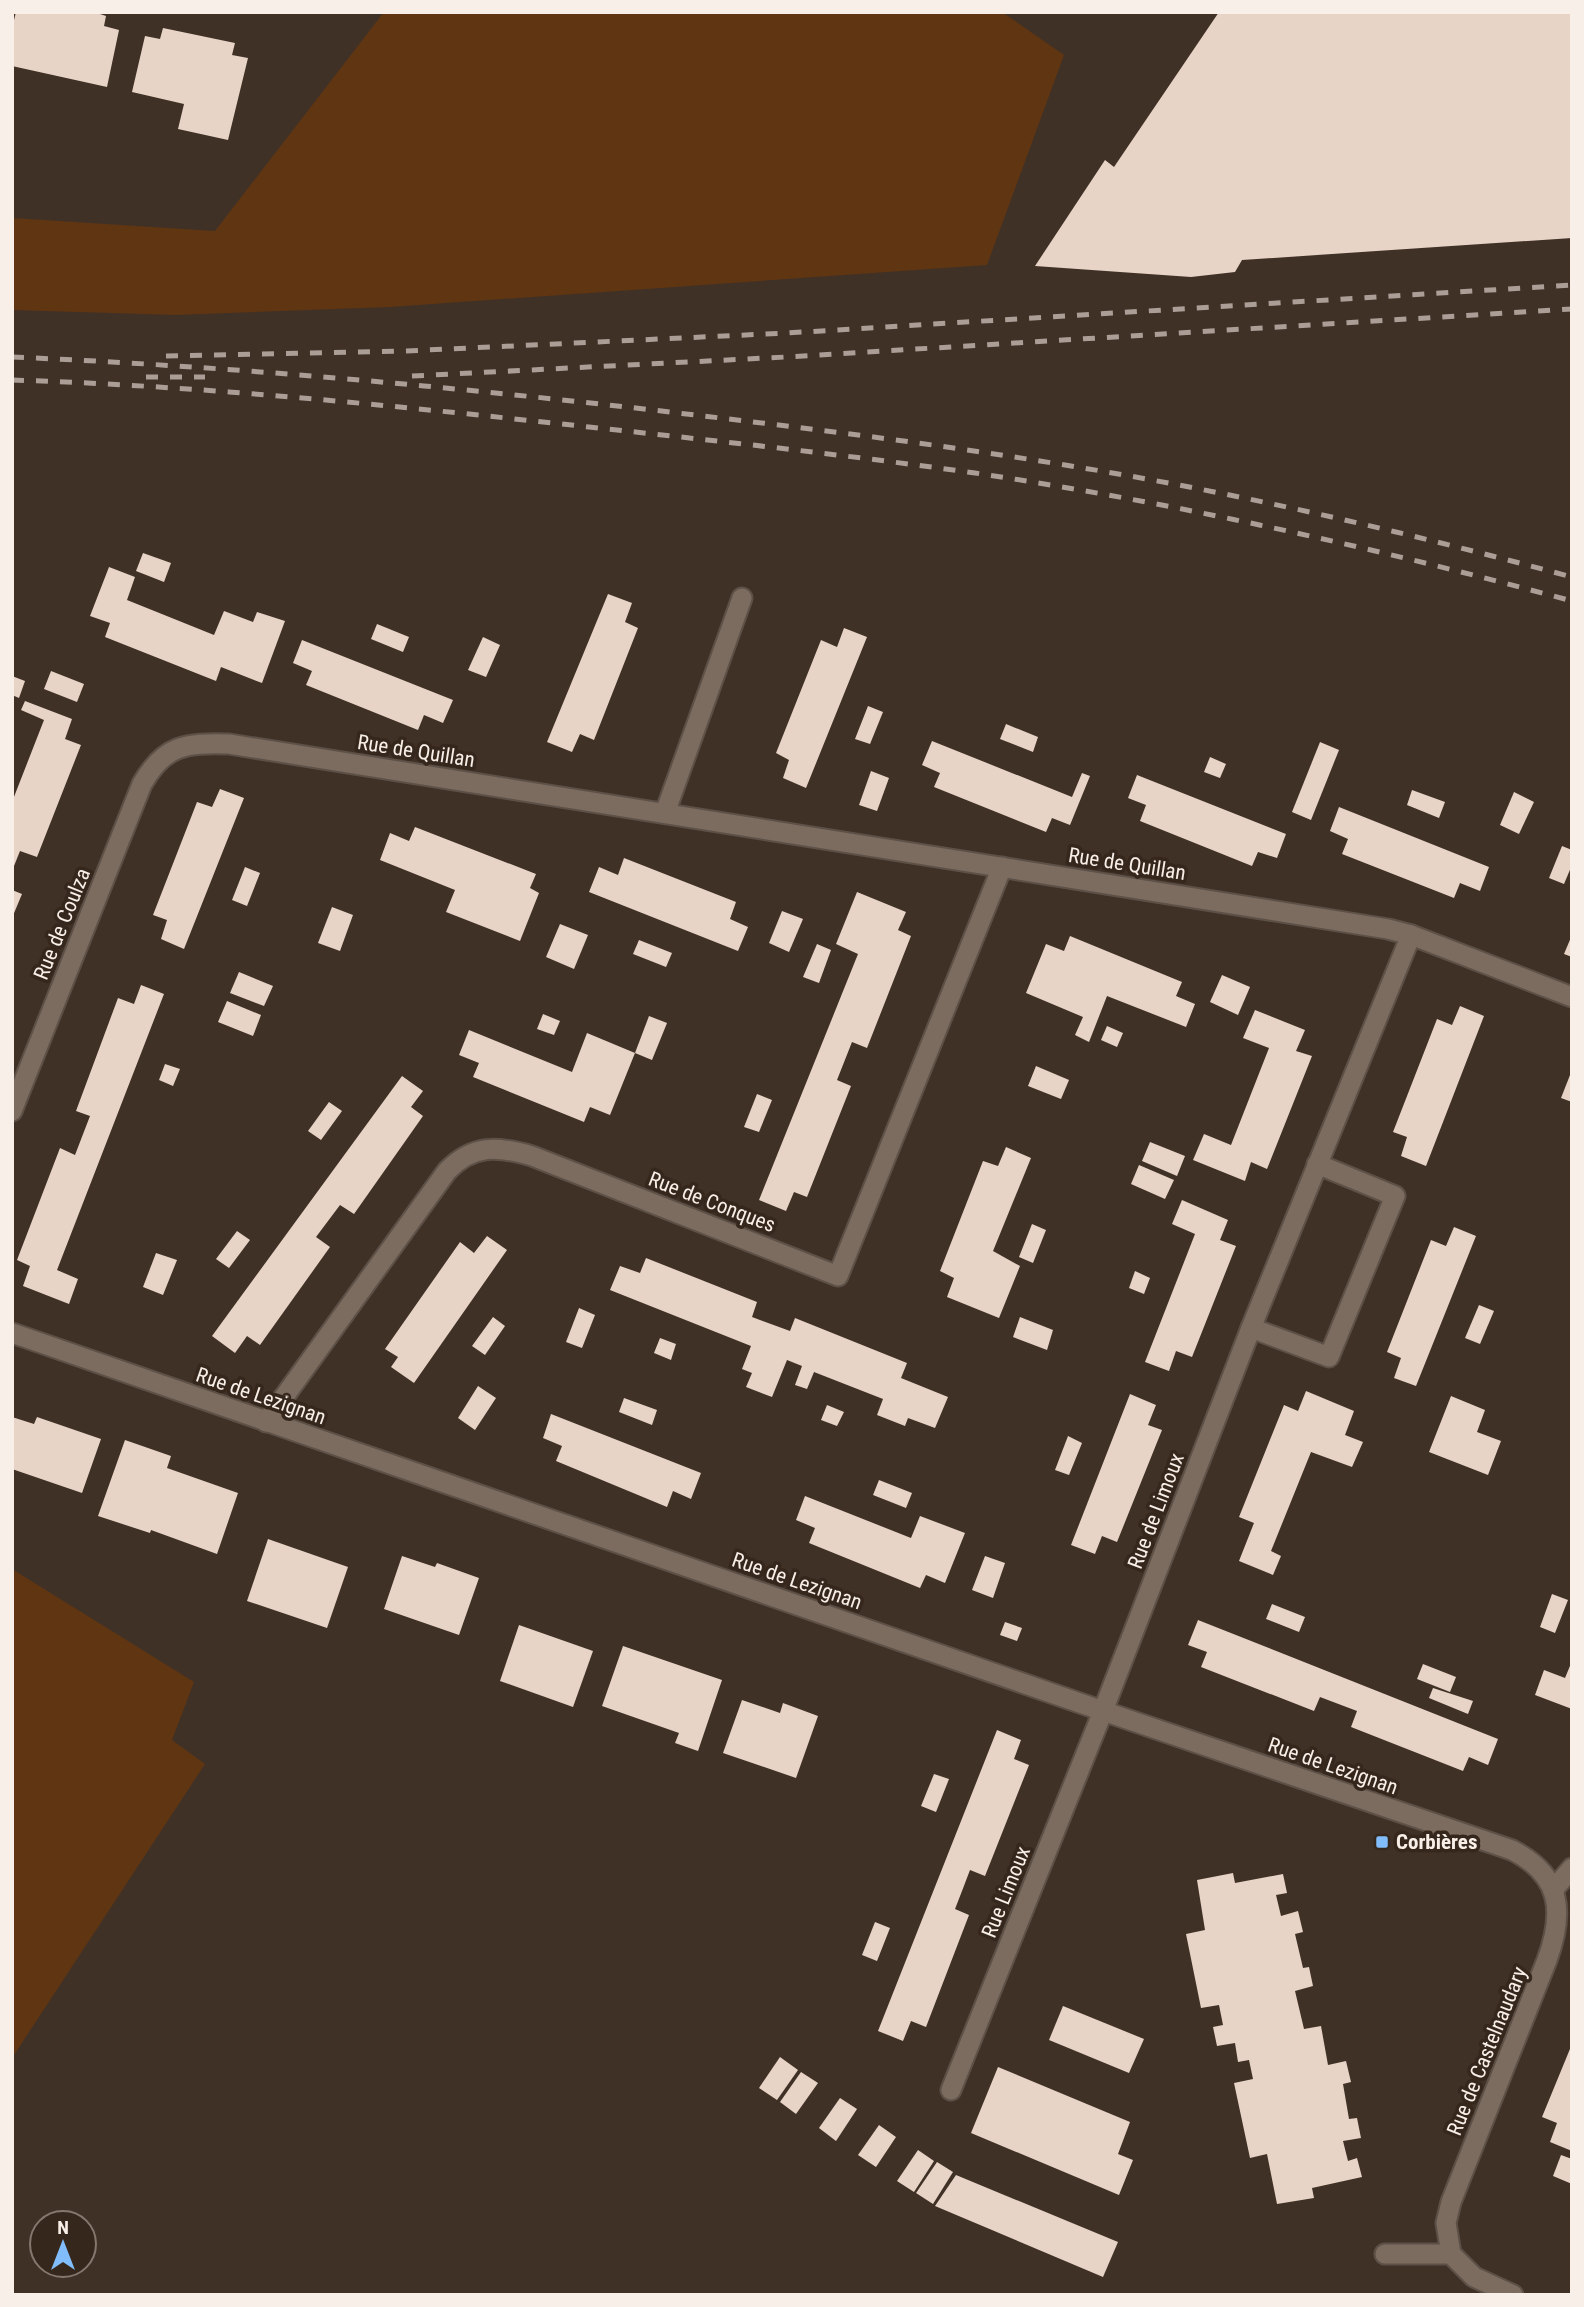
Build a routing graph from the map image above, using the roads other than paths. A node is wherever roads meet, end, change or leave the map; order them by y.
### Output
1 (742, 597) dead end
2 (162, 757) joint
3 (665, 813) junction
4 (1002, 867) junction
5 (1411, 935) junction
6 (1572, 998) edge
7 (12, 1111) edge
8 (1317, 1164) junction
9 (1251, 1328) junction
10 (12, 1333) edge
11 (266, 1422) junction
12 (1103, 1711) junction
13 (1572, 1868) edge
14 (1553, 1890) junction
15 (951, 2090) dead end
16 (1385, 2254) dead end
17 (1451, 2254) junction
18 (1513, 2295) edge

1 - 3 street
2 - 3 street, Rue de Quillan
2 - 7 street, Rue de Coulza
3 - 4 street, Rue de Quillan
4 - 5 street, Rue de Quillan
4 - 11 street, Rue de Conques
5 - 6 street, Rue de Quillan
5 - 8 street, Rue de Limoux
8 - 9 street, Rue de Limoux
8 - 9 street
9 - 12 street, Rue de Limoux
10 - 11 street, Rue de Lezignan
11 - 12 street, Rue de Lezignan
12 - 14 street, Rue de Lezignan
12 - 15 street, Rue Limoux
13 - 14 street
14 - 17 street, Rue de Castelnaudary
16 - 17 street
17 - 18 street

